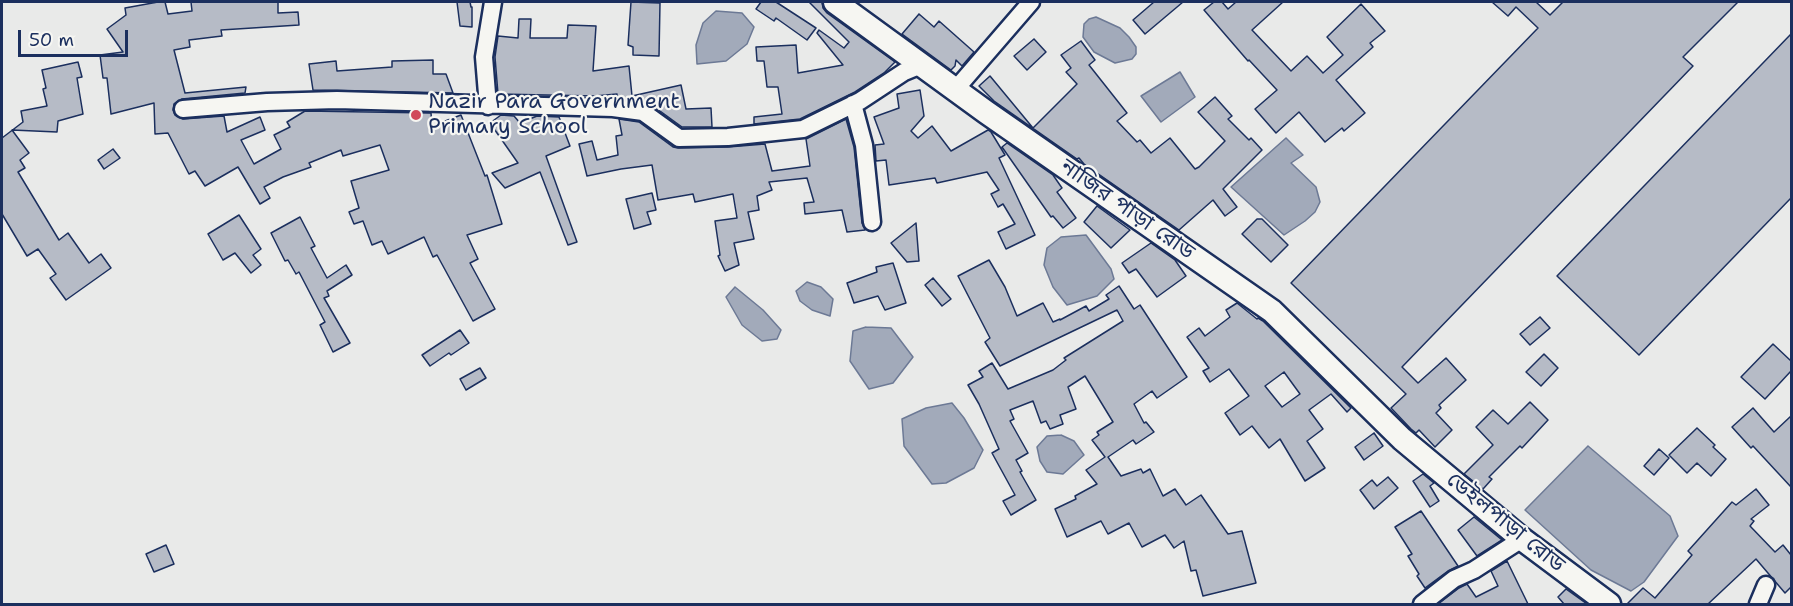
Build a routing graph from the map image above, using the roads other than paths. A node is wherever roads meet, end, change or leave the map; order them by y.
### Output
1 (494, 2) edge
2 (835, 2) edge
3 (1031, 2) edge
4 (921, 65) junction
5 (956, 90) junction
6 (853, 104) junction
7 (488, 106) junction
8 (183, 109) dead end
9 (872, 222) dead end
10 (1402, 439) joint
11 (1522, 539) junction
12 (1766, 585) dead end
13 (1422, 604) edge
14 (1608, 604) edge
15 (1758, 604) edge

1 - 7 street
2 - 4 main road, নাজির পাড়া রোড
3 - 5 street
4 - 5 main road, নাজির পাড়া রোড
4 - 6 street
5 - 10 main road, নাজির পাড়া রোড
6 - 7 street
6 - 9 street
7 - 8 street
10 - 11 main road, ডেইলপাড়া রোড
11 - 13 street
11 - 14 main road, ডেইলপাড়া রোড
12 - 15 street

